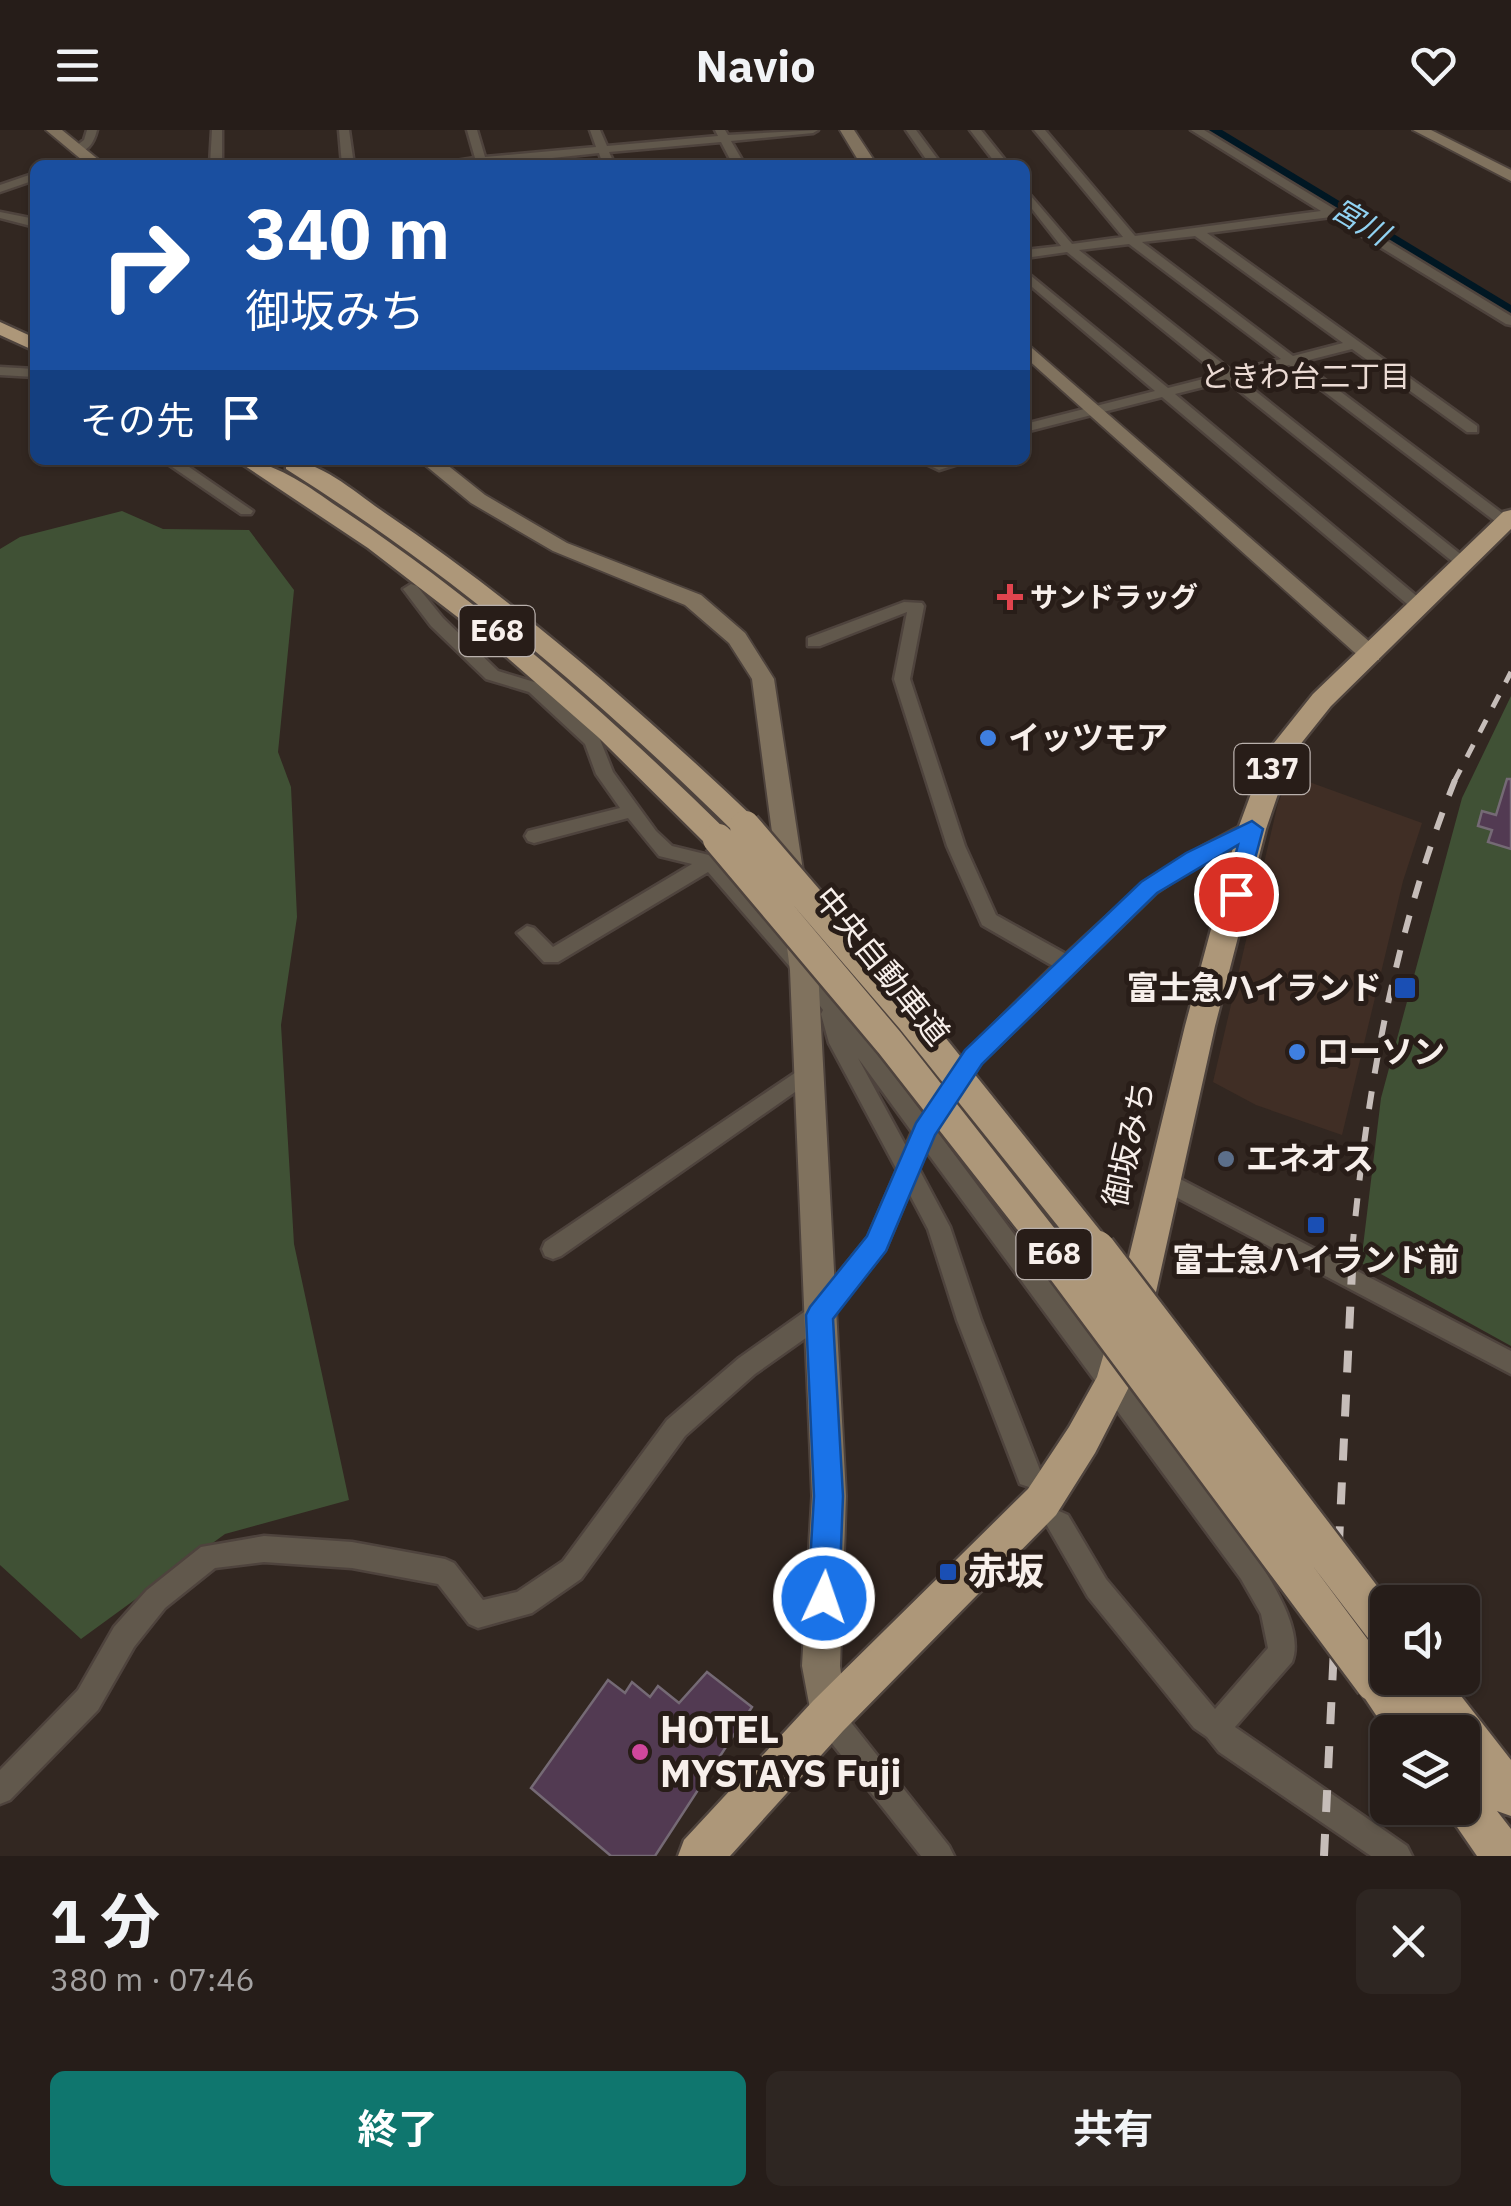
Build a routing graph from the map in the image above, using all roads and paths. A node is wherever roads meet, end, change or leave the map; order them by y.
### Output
1 (53, 130) edge
2 (92, 130) edge
3 (216, 130) edge
4 (344, 130) edge
5 (472, 130) edge
6 (595, 130) edge
7 (813, 130) edge
8 (846, 130) edge
9 (911, 130) edge
10 (976, 130) edge
11 (1039, 130) edge
12 (1196, 130) edge
13 (1420, 130) edge
14 (722, 134) edge
15 (603, 150) junction
16 (83, 159) edge
17 (216, 160) edge
18 (347, 160) edge
19 (480, 160) edge
20 (509, 160) edge
21 (607, 160) edge
22 (735, 160) edge
23 (866, 160) edge
24 (932, 160) edge
25 (999, 160) edge
26 (1511, 176) edge
27 (30, 178) edge
28 (0, 189) edge
29 (1030, 198) edge
30 (1331, 213) junction
31 (0, 215) edge
32 (30, 221) edge
33 (1199, 233) junction
34 (1133, 241) junction
35 (1069, 248) junction
36 (1030, 253) edge
37 (1030, 280) edge
38 (0, 308) edge
39 (1511, 320) edge
40 (30, 323) edge
41 (0, 328) edge
42 (30, 343) edge
43 (1354, 344) junction
44 (1030, 351) edge
45 (1292, 358) junction
46 (3, 370) edge
47 (30, 373) edge
48 (1226, 376) junction
49 (1164, 392) junction
50 (1096, 410) junction
51 (1030, 427) edge
52 (1472, 429) dead end
53 (177, 465) edge
54 (254, 465) edge
55 (296, 465) edge
56 (436, 465) edge
57 (246, 511) dead end
58 (1508, 520) edge
59 (1463, 563) junction
60 (411, 588) dead end
61 (1420, 606) junction
62 (814, 642) dead end
63 (1371, 655) junction
64 (632, 811) junction
65 (1252, 829) junction
66 (534, 836) dead end
67 (724, 842) junction
68 (527, 933) dead end
69 (1068, 965) junction
70 (804, 970) junction
71 (828, 1002) junction
72 (808, 1072) junction
73 (924, 1130) junction
74 (906, 1168) junction
75 (1163, 1179) junction
76 (553, 1249) dead end
77 (819, 1315) junction
78 (1511, 1363) edge
79 (1113, 1383) junction
80 (1029, 1475) dead end
81 (1060, 1524) dead end
82 (1370, 1608) edge
83 (1435, 1695) edge
84 (1399, 1715) edge
85 (828, 1716) junction
86 (1217, 1727) junction
87 (0, 1790) edge
88 (1511, 1796) edge
89 (1480, 1824) edge
90 (700, 1856) edge
91 (939, 1856) edge
92 (1396, 1856) edge
93 (1504, 1856) edge

1 - 16 street
2 - 16 street
3 - 17 street
4 - 18 street
5 - 19 street
6 - 15 street
7 - 14 street
8 - 23 street
9 - 24 street
10 - 25 street
11 - 34 street
12 - 30 street
13 - 26 street
14 - 15 street
14 - 22 street
15 - 20 street
15 - 21 street
27 - 28 street
29 - 35 street
30 - 33 street
30 - 39 street
31 - 32 street
33 - 34 street
33 - 43 street
34 - 35 street
34 - 45 street
35 - 36 street
35 - 48 street
37 - 49 street
38 - 40 highway
41 - 42 highway
43 - 45 street
43 - 52 street
44 - 50 street
45 - 48 street
45 - 58 street
46 - 47 street
48 - 49 street
48 - 59 street
49 - 50 street
49 - 61 street
50 - 51 street
50 - 63 street
53 - 57 street
54 - 67 highway, 中央自動車道 / E68
55 - 67 highway, 中央自動車道 / E68
56 - 70 street
58 - 59 highway, 御坂みち / 137
59 - 61 highway, 御坂みち / 137
60 - 64 street
61 - 63 highway, 御坂みち / 137
62 - 69 street
63 - 65 highway, 御坂みち / 137
64 - 66 street
64 - 67 street
65 - 69 street
65 - 75 highway, 御坂みち / 137
67 - 68 street
67 - 70 street
67 - 82 highway, 中央自動車道 / E68, bridge
67 - 84 highway, 中央自動車道 / E68, bridge
69 - 73 street
70 - 71 street
70 - 72 street
71 - 73 street
71 - 74 street
72 - 76 street
72 - 77 street
73 - 74 street
73 - 79 street
74 - 77 street
74 - 80 street
75 - 78 street
75 - 79 highway, 御坂みち / 137
77 - 85 street
77 - 87 street
79 - 85 highway, 御坂みち / 137
79 - 86 street
81 - 86 street
83 - 88 highway
85 - 90 highway, 御坂みち / 137
85 - 91 street
86 - 92 street
89 - 93 highway

